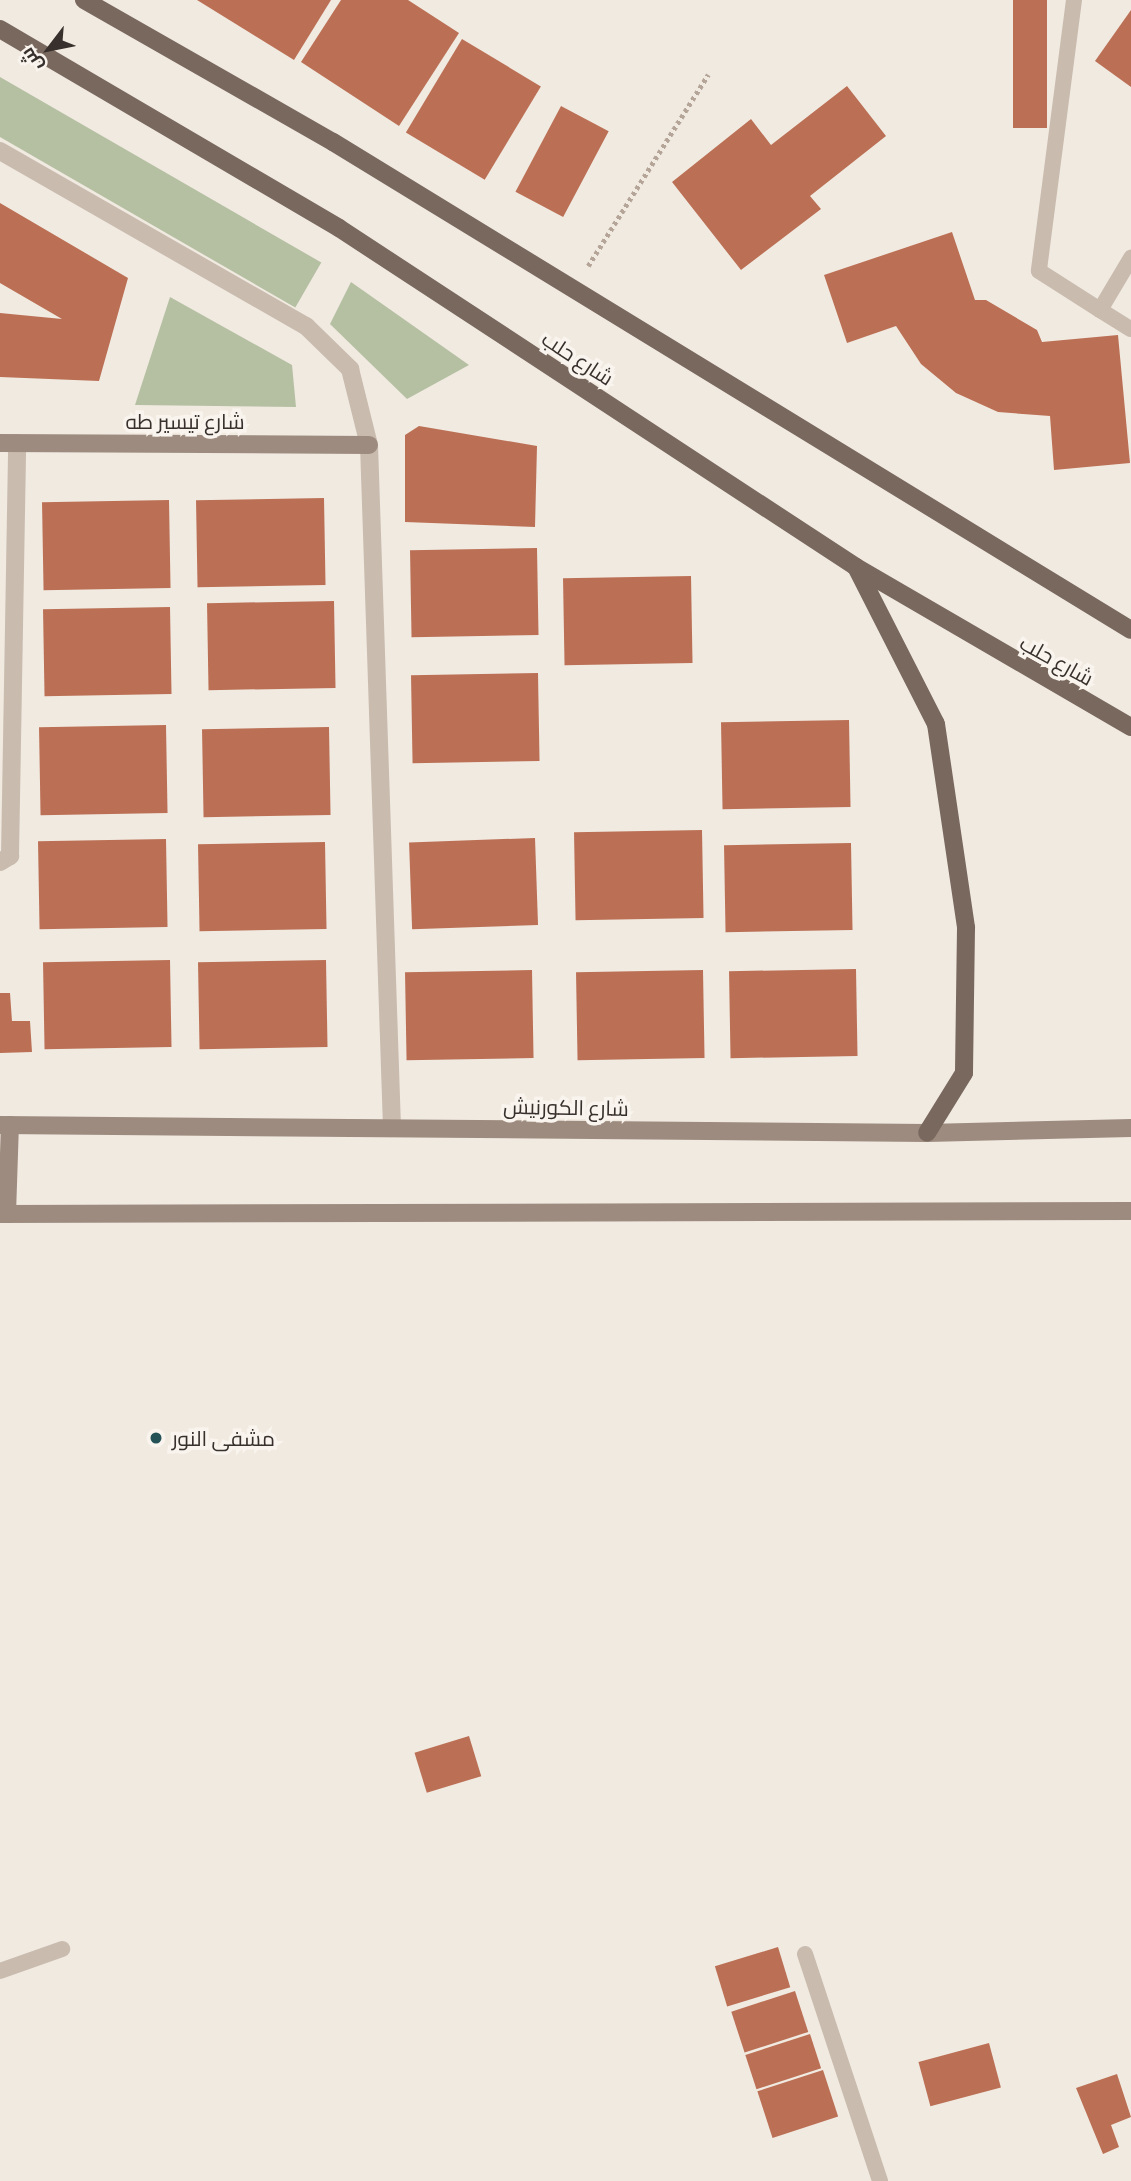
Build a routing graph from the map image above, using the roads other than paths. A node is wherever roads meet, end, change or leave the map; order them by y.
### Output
1 (84, 0) edge
2 (1074, 0) edge
3 (0, 29) edge
4 (0, 151) edge
5 (1131, 258) edge
6 (1100, 310) junction
7 (1131, 329) edge
8 (9, 443) edge
9 (369, 445) junction
10 (856, 567) junction
11 (1131, 631) edge
12 (1131, 727) edge
13 (0, 862) edge
14 (5, 1125) edge
15 (392, 1128) junction
16 (1131, 1129) edge
17 (927, 1133) junction
18 (1131, 1211) edge
19 (3, 1214) edge
20 (62, 1949) dead end
21 (805, 1954) dead end
22 (0, 1971) edge
23 (880, 2181) edge

1 - 11 main road
2 - 6 lane
3 - 10 main road, شارع حلب
4 - 9 street
5 - 6 lane
6 - 7 lane
8 - 9 main road, شارع تيسير طه
8 - 13 street
9 - 15 street
10 - 12 main road, شارع حلب
10 - 17 main road
14 - 15 main road, شارع الكورنيش
14 - 19 main road
15 - 17 main road, شارع الكورنيش
16 - 17 main road, شارع الكورنيش
18 - 19 main road
20 - 22 lane
21 - 23 lane

